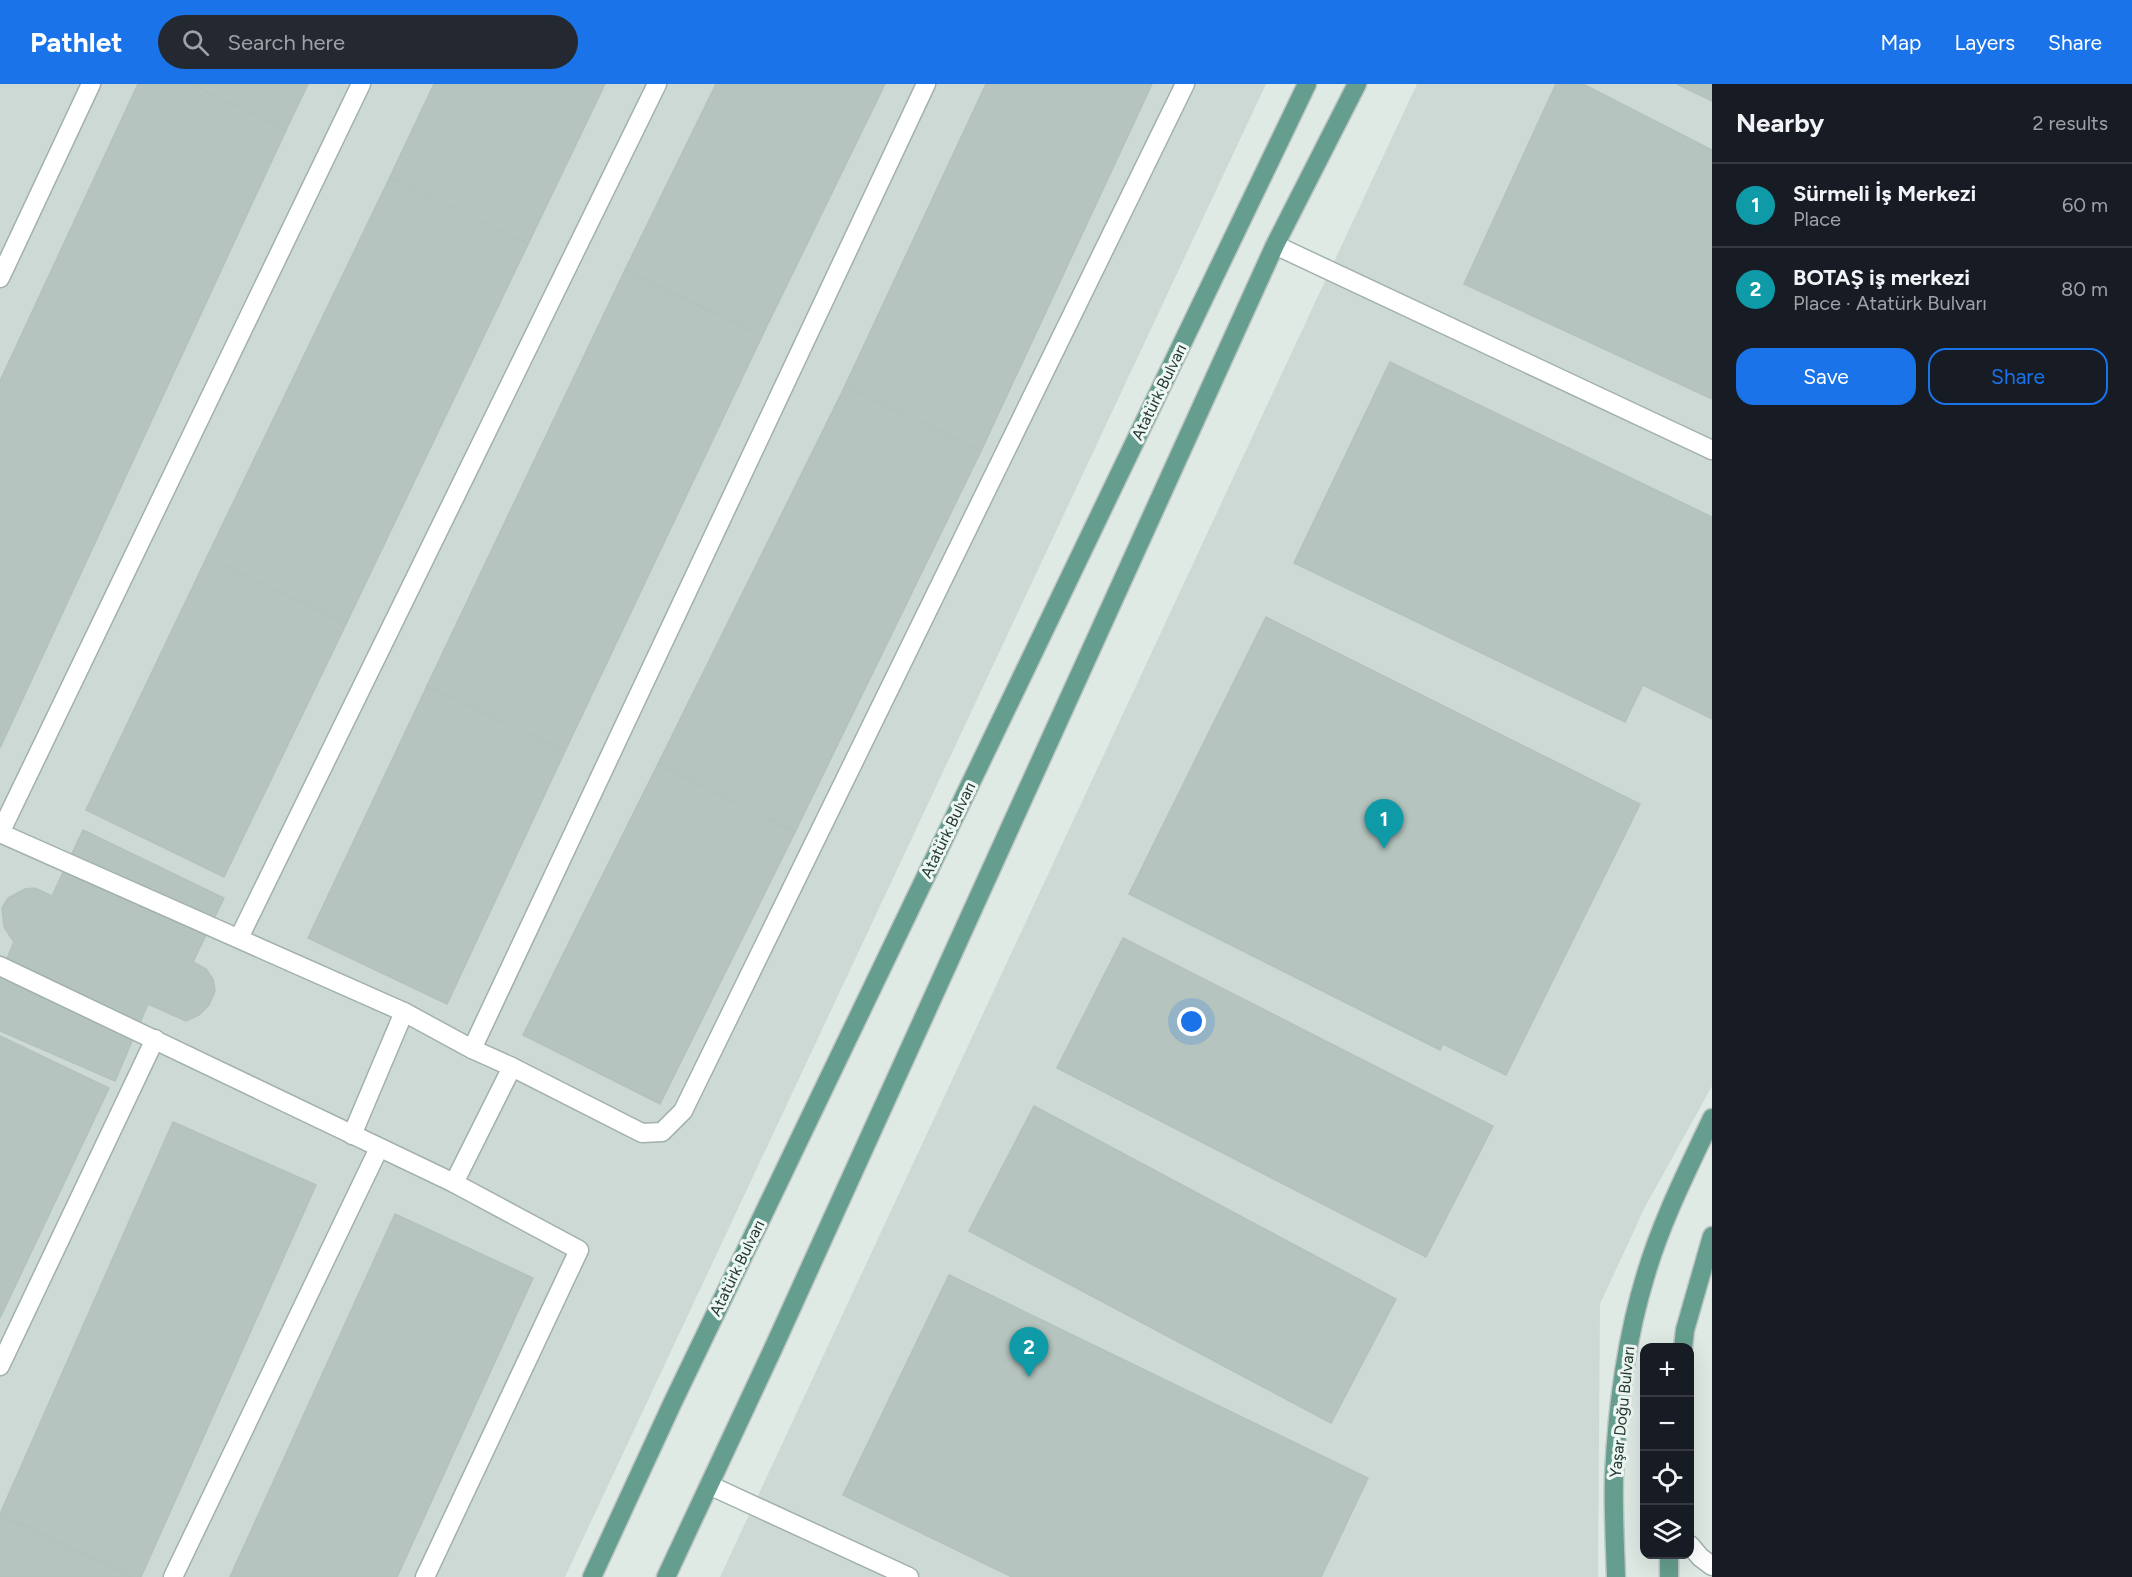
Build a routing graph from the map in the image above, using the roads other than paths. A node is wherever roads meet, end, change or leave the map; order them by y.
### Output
1 (91, 84) edge
2 (361, 84) edge
3 (657, 84) edge
4 (926, 84) edge
5 (1185, 84) edge
6 (1307, 84) edge
7 (1357, 84) edge
8 (1275, 245) junction
9 (0, 278) edge
10 (1712, 450) edge
11 (0, 833) edge
12 (239, 938) junction
13 (0, 966) edge
14 (404, 1012) junction
15 (155, 1039) junction
16 (472, 1049) junction
17 (512, 1066) junction
18 (1712, 1118) edge
19 (352, 1135) junction
20 (379, 1148) junction
21 (454, 1183) junction
22 (1712, 1236) edge
23 (1683, 1343) edge
24 (0, 1366) edge
25 (709, 1485) junction
26 (1694, 1550) edge
27 (1669, 1559) edge
28 (1712, 1566) edge
29 (173, 1577) edge
30 (425, 1577) edge
31 (592, 1577) edge
32 (666, 1577) edge
33 (909, 1577) edge
34 (1616, 1577) edge
35 (1669, 1577) edge

1 - 9 street
2 - 11 street
3 - 12 street
4 - 16 street
5 - 17 street
6 - 31 main road, Atatürk Bulvarı
7 - 8 main road
8 - 10 street
8 - 25 main road
11 - 12 street
12 - 14 street
13 - 15 street
14 - 16 street
14 - 19 street
15 - 19 street
15 - 24 street
16 - 17 street
17 - 21 street
18 - 34 main road, Yaşar Doğu Bulvarı
19 - 20 street
20 - 21 street
20 - 29 street
21 - 30 street
22 - 23 main road
25 - 32 main road
25 - 33 street
26 - 28 street
27 - 35 main road

